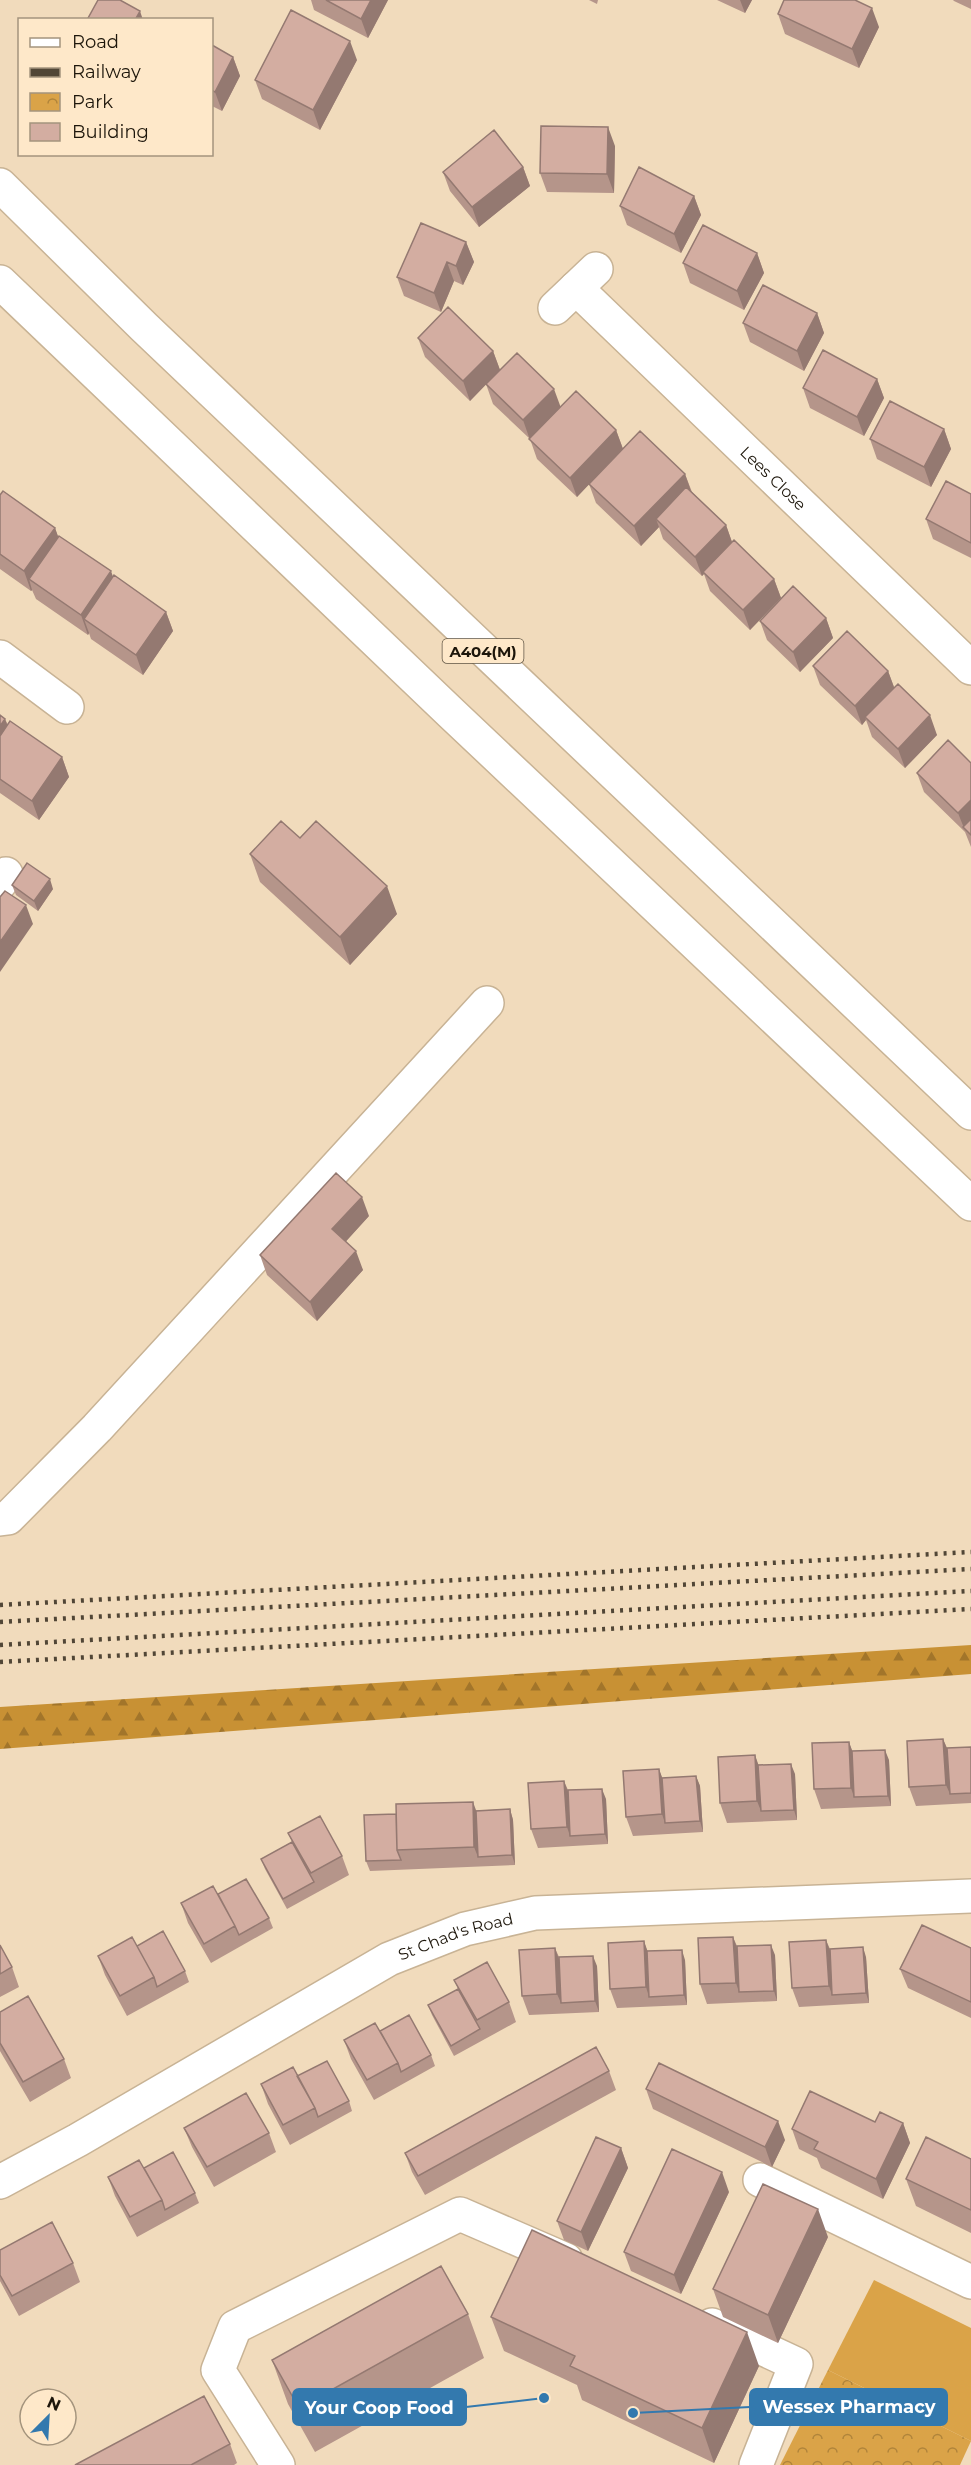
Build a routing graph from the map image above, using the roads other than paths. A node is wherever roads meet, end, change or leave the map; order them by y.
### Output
1 (0, 185) edge
2 (0, 282) edge
3 (576, 288) dead end
4 (0, 657) edge
5 (971, 668) edge
6 (67, 707) dead end
7 (487, 1003) dead end
8 (971, 1113) edge
9 (971, 1204) edge
10 (0, 1519) edge
11 (971, 1896) edge
12 (760, 2180) dead end
13 (0, 2182) edge
14 (594, 2272) edge
15 (971, 2282) edge
16 (686, 2313) edge
17 (278, 2465) edge
18 (756, 2465) edge

1 - 8 main road, A404(M)
2 - 9 main road
3 - 5 main road, Lees Close
4 - 6 main road
7 - 10 main road
11 - 13 main road, St Chad's Road
12 - 15 main road
14 - 17 main road
16 - 18 main road

